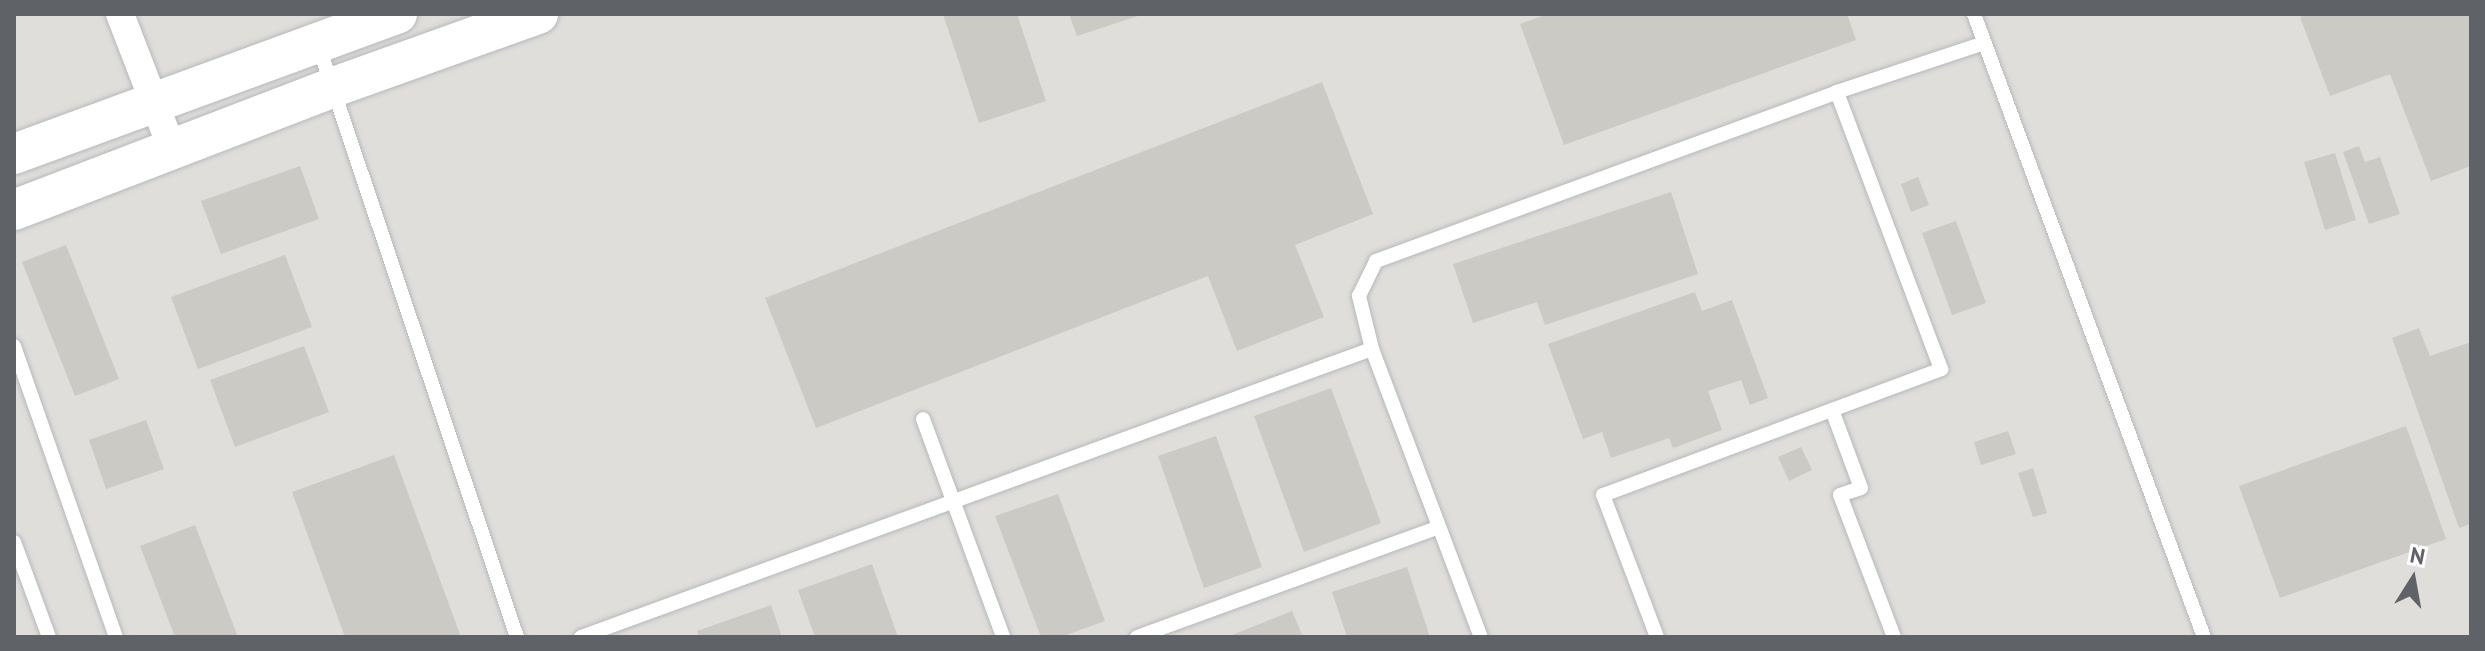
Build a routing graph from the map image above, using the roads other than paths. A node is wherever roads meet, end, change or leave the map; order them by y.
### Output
1 (120, 14) edge
2 (397, 14) edge
3 (538, 14) edge
4 (1974, 14) edge
5 (1984, 43) junction
6 (318, 44) junction
7 (331, 88) junction
8 (1837, 92) junction
9 (154, 101) junction
10 (172, 149) junction
11 (14, 154) edge
12 (14, 210) edge
13 (14, 346) edge
14 (1372, 349) junction
15 (1832, 410) junction
16 (923, 419) dead end
17 (953, 502) junction
18 (1439, 527) junction
19 (14, 542) edge
20 (49, 637) edge
21 (116, 637) edge
22 (517, 637) edge
23 (581, 637) edge
24 (1003, 637) edge
25 (1137, 637) edge
26 (1481, 637) edge
27 (1657, 637) edge
28 (1894, 637) edge
29 (2204, 637) edge

1 - 9 street
2 - 6 street
3 - 7 street
4 - 5 lane
5 - 8 lane
5 - 29 lane
6 - 7 lane
6 - 9 street
7 - 10 street
7 - 22 lane
8 - 14 lane
8 - 15 lane
9 - 10 street
9 - 11 street
10 - 12 street
13 - 21 lane
14 - 17 lane
14 - 18 lane
15 - 27 lane
15 - 28 lane
16 - 17 lane
17 - 23 lane
17 - 24 lane
18 - 25 lane
18 - 26 lane
19 - 20 lane

